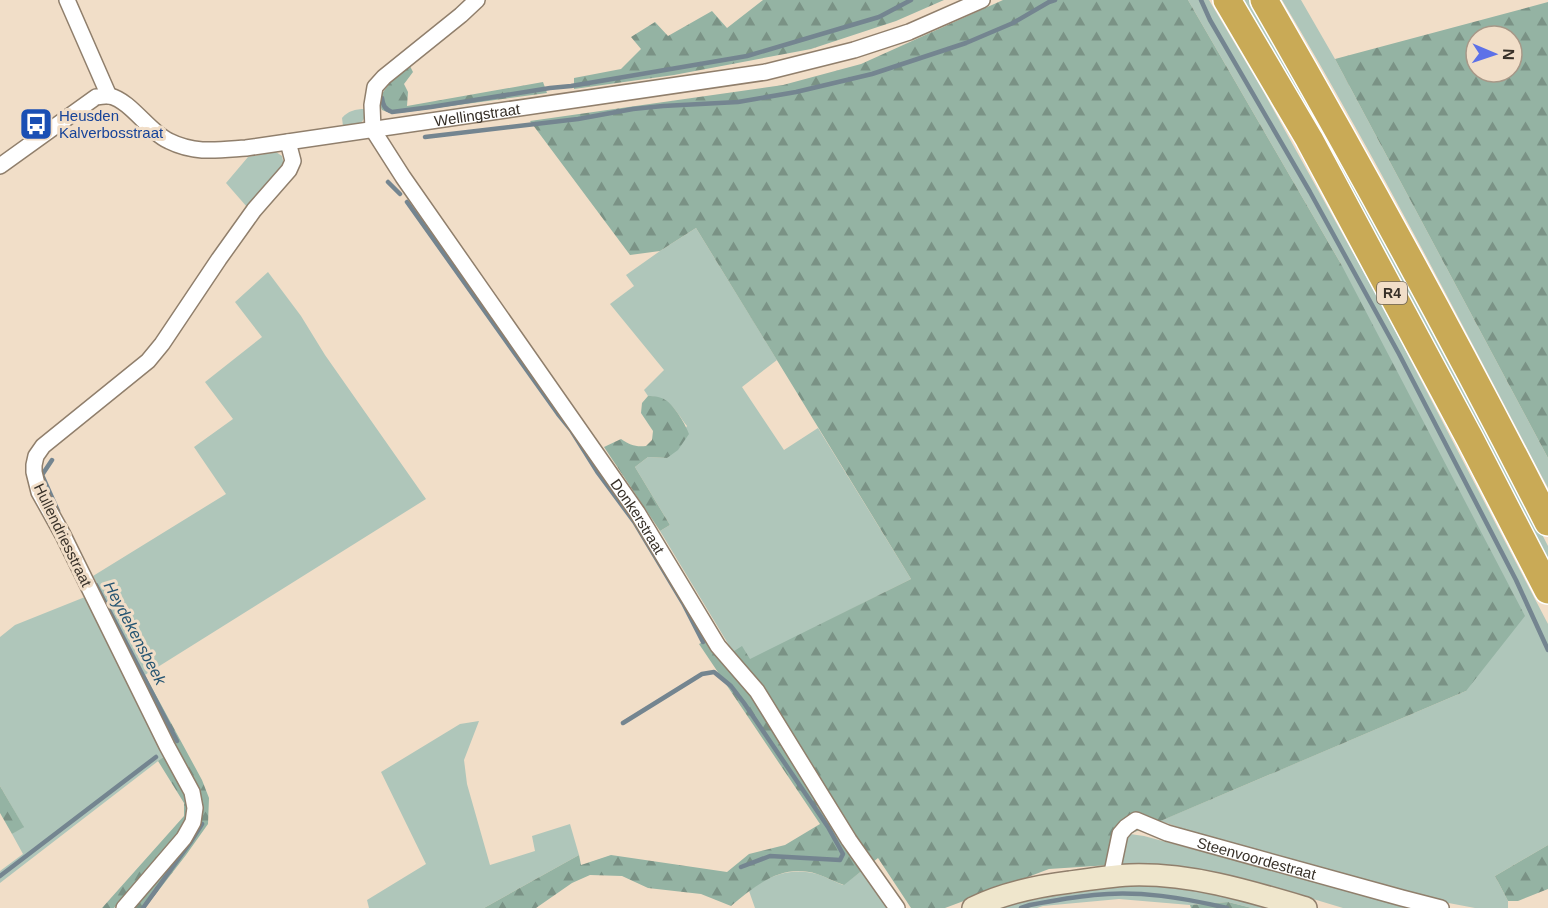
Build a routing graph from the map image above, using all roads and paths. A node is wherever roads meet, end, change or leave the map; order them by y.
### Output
1 (67, 0) edge
2 (477, 0) edge
3 (982, 0) edge
4 (1227, 0) edge
5 (1264, 0) edge
6 (109, 96) junction
7 (373, 130) junction
8 (288, 142) junction
9 (0, 166) edge
10 (1548, 522) edge
11 (1548, 590) edge
12 (1110, 877) junction
13 (124, 908) edge
14 (897, 908) edge
15 (973, 908) edge
16 (1306, 908) edge
17 (1441, 908) edge

1 - 6 street
2 - 7 street
3 - 7 street, Wellingstraat
4 - 11 highway, R4
5 - 10 highway, R4
6 - 8 street, Wellingstraat
6 - 9 street
7 - 8 street, Wellingstraat
7 - 14 street, Donkerstraat
8 - 13 street, Hullendriesstraat
12 - 15 street
12 - 16 street
12 - 17 street, Steenvoordestraat

